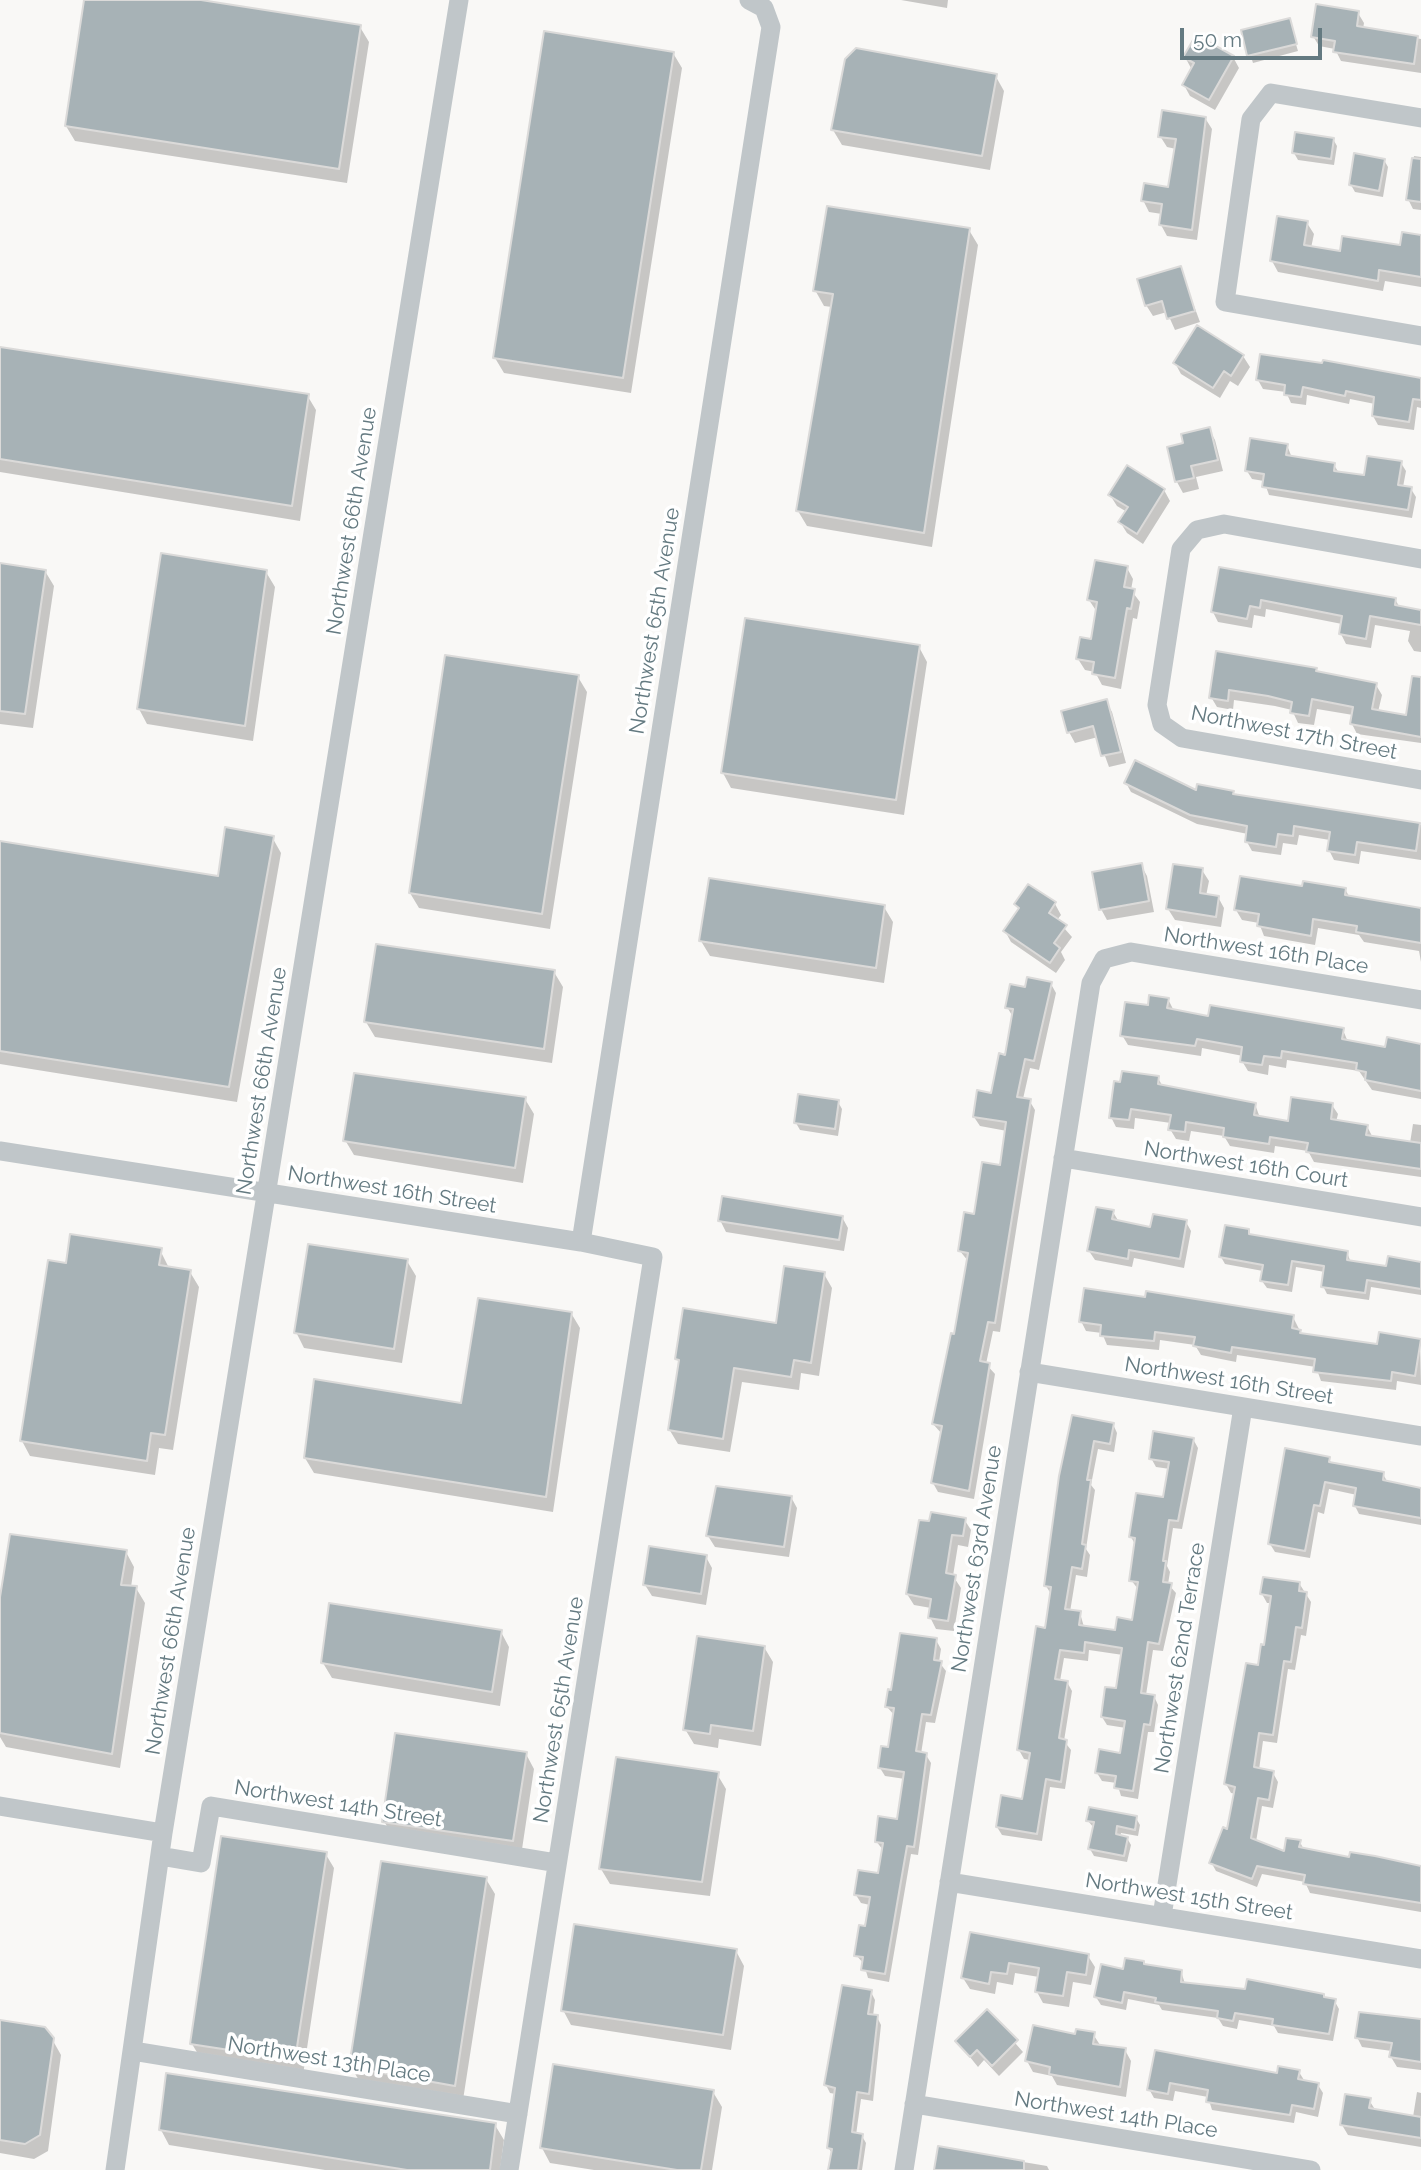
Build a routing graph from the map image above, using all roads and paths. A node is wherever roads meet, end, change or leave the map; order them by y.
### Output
1 (459, 0) edge
2 (757, 4) edge
3 (1421, 118) edge
4 (1421, 336) edge
5 (1421, 559) edge
6 (1421, 780) edge
7 (1104, 959) joint
8 (1421, 1000) edge
9 (0, 1151) edge
10 (1063, 1158) junction
11 (267, 1194) junction
12 (1421, 1217) edge
13 (581, 1242) junction
14 (653, 1257) joint
15 (1029, 1372) junction
16 (1243, 1407) junction
17 (1421, 1436) edge
18 (0, 1806) edge
19 (163, 1833) junction
20 (160, 1856) junction
21 (557, 1863) junction
22 (949, 1882) junction
23 (1162, 1916) junction
24 (1421, 1959) edge
25 (133, 2051) junction
26 (915, 2104) junction
27 (518, 2114) junction
28 (115, 2170) edge
29 (509, 2170) edge
30 (904, 2170) edge
31 (1311, 2170) edge

1 - 11 street, Northwest 66th Avenue
2 - 13 street, Northwest 65th Avenue
3 - 4 street
5 - 6 street, Northwest 17th Street
7 - 8 street, Northwest 16th Place
7 - 10 street, Northwest 63rd Avenue
9 - 11 street, Northwest 16th Street
10 - 12 street, Northwest 16th Court
10 - 15 street, Northwest 63rd Avenue
11 - 13 street, Northwest 16th Street
11 - 19 street, Northwest 66th Avenue
13 - 14 street, Northwest 16th Street
14 - 21 street, Northwest 65th Avenue
15 - 16 street, Northwest 16th Street
15 - 22 street, Northwest 63rd Avenue
16 - 17 street, Northwest 16th Street
16 - 23 street, Northwest 62nd Terrace
18 - 19 street
19 - 20 street, Northwest 66th Avenue
20 - 21 street, Northwest 14th Street
20 - 25 street, Northwest 66th Avenue
21 - 27 street, Northwest 65th Avenue
22 - 23 street, Northwest 15th Street
22 - 26 street, Northwest 63rd Avenue
23 - 24 street, Northwest 15th Street
25 - 27 street, Northwest 13th Place
25 - 28 street, Northwest 66th Avenue
26 - 30 street, Northwest 63rd Avenue
26 - 31 street, Northwest 14th Place
27 - 29 street, Northwest 65th Avenue

